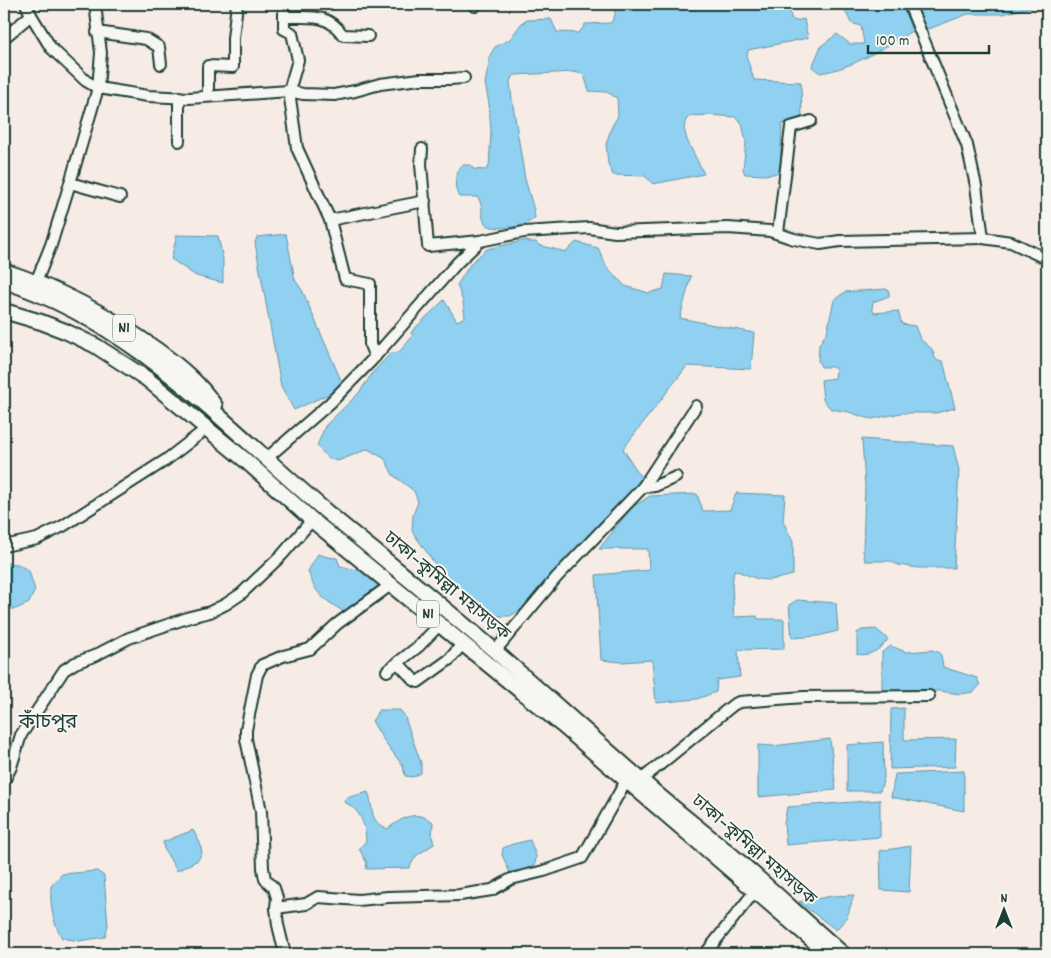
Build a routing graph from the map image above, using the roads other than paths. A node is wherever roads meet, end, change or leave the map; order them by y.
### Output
1 (95, 4) edge
2 (237, 4) edge
3 (284, 4) edge
4 (909, 4) edge
5 (30, 7) edge
6 (284, 17) junction
7 (97, 32) junction
8 (368, 36) dead end
9 (4, 38) edge
10 (161, 64) dead end
11 (464, 78) dead end
12 (98, 88) junction
13 (289, 91) junction
14 (208, 96) junction
15 (178, 97) junction
16 (811, 121) dead end
17 (179, 141) dead end
18 (422, 149) dead end
19 (70, 183) junction
20 (120, 197) dead end
21 (425, 200) junction
22 (330, 220) junction
23 (778, 233) junction
24 (983, 238) junction
25 (480, 241) junction
26 (1047, 259) edge
27 (4, 271) edge
28 (4, 281) edge
29 (36, 282) junction
30 (4, 311) edge
31 (375, 356) junction
32 (696, 406) dead end
33 (222, 417) junction
34 (206, 429) junction
35 (267, 458) junction
36 (676, 477) dead end
37 (643, 487) junction
38 (312, 520) junction
39 (4, 546) edge
40 (392, 584) junction
41 (440, 624) junction
42 (463, 643) junction
43 (495, 651) junction
44 (399, 664) junction
45 (387, 672) dead end
46 (929, 696) dead end
47 (641, 780) junction
48 (4, 781) edge
49 (626, 781) junction
50 (755, 891) junction
51 (276, 908) junction
52 (285, 954) edge
53 (705, 954) edge
54 (829, 954) edge
55 (843, 954) edge

1 - 7 street
2 - 14 street
3 - 6 street
4 - 24 street
5 - 9 street
5 - 12 street
6 - 8 street
6 - 13 street
7 - 10 street
7 - 12 street
11 - 13 street
12 - 15 street
12 - 19 street
13 - 14 street
13 - 22 street
14 - 15 street
15 - 17 street
16 - 23 street
18 - 21 street
19 - 20 street
19 - 29 street
21 - 22 street
21 - 25 street
22 - 31 street
23 - 24 street
23 - 25 street
24 - 26 street
25 - 31 street
27 - 29 highway, N1
28 - 33 highway, ঢাকা–কুমিল্লা মহাসড়ক / N1
29 - 33 highway, N1
30 - 34 highway, ঢাকা–কুমিল্লা মহাসড়ক / N1
31 - 35 street
32 - 37 street
33 - 35 highway, ঢাকা–কুমিল্লা মহাসড়ক / N1
34 - 38 highway, ঢাকা–কুমিল্লা মহাসড়ক / N1
34 - 39 street
35 - 43 highway, ঢাকা–কুমিল্লা মহাসড়ক / N1
36 - 37 street
37 - 43 street
38 - 40 highway, ঢাকা–কুমিল্লা মহাসড়ক / N1
38 - 48 street
40 - 41 highway, ঢাকা–কুমিল্লা মহাসড়ক / N1
40 - 51 street
41 - 42 highway, ঢাকা–কুমিল্লা মহাসড়ক / N1
41 - 44 street
42 - 44 street
42 - 49 highway, ঢাকা–কুমিল্লা মহাসড়ক / N1
43 - 47 highway, ঢাকা–কুমিল্লা মহাসড়ক / N1
44 - 45 street
46 - 47 street
47 - 55 highway, ঢাকা–কুমিল্লা মহাসড়ক / N1
49 - 50 highway, ঢাকা–কুমিল্লা মহাসড়ক / N1
49 - 51 street
50 - 53 street
50 - 54 highway, ঢাকা–কুমিল্লা মহাসড়ক / N1
51 - 52 street

